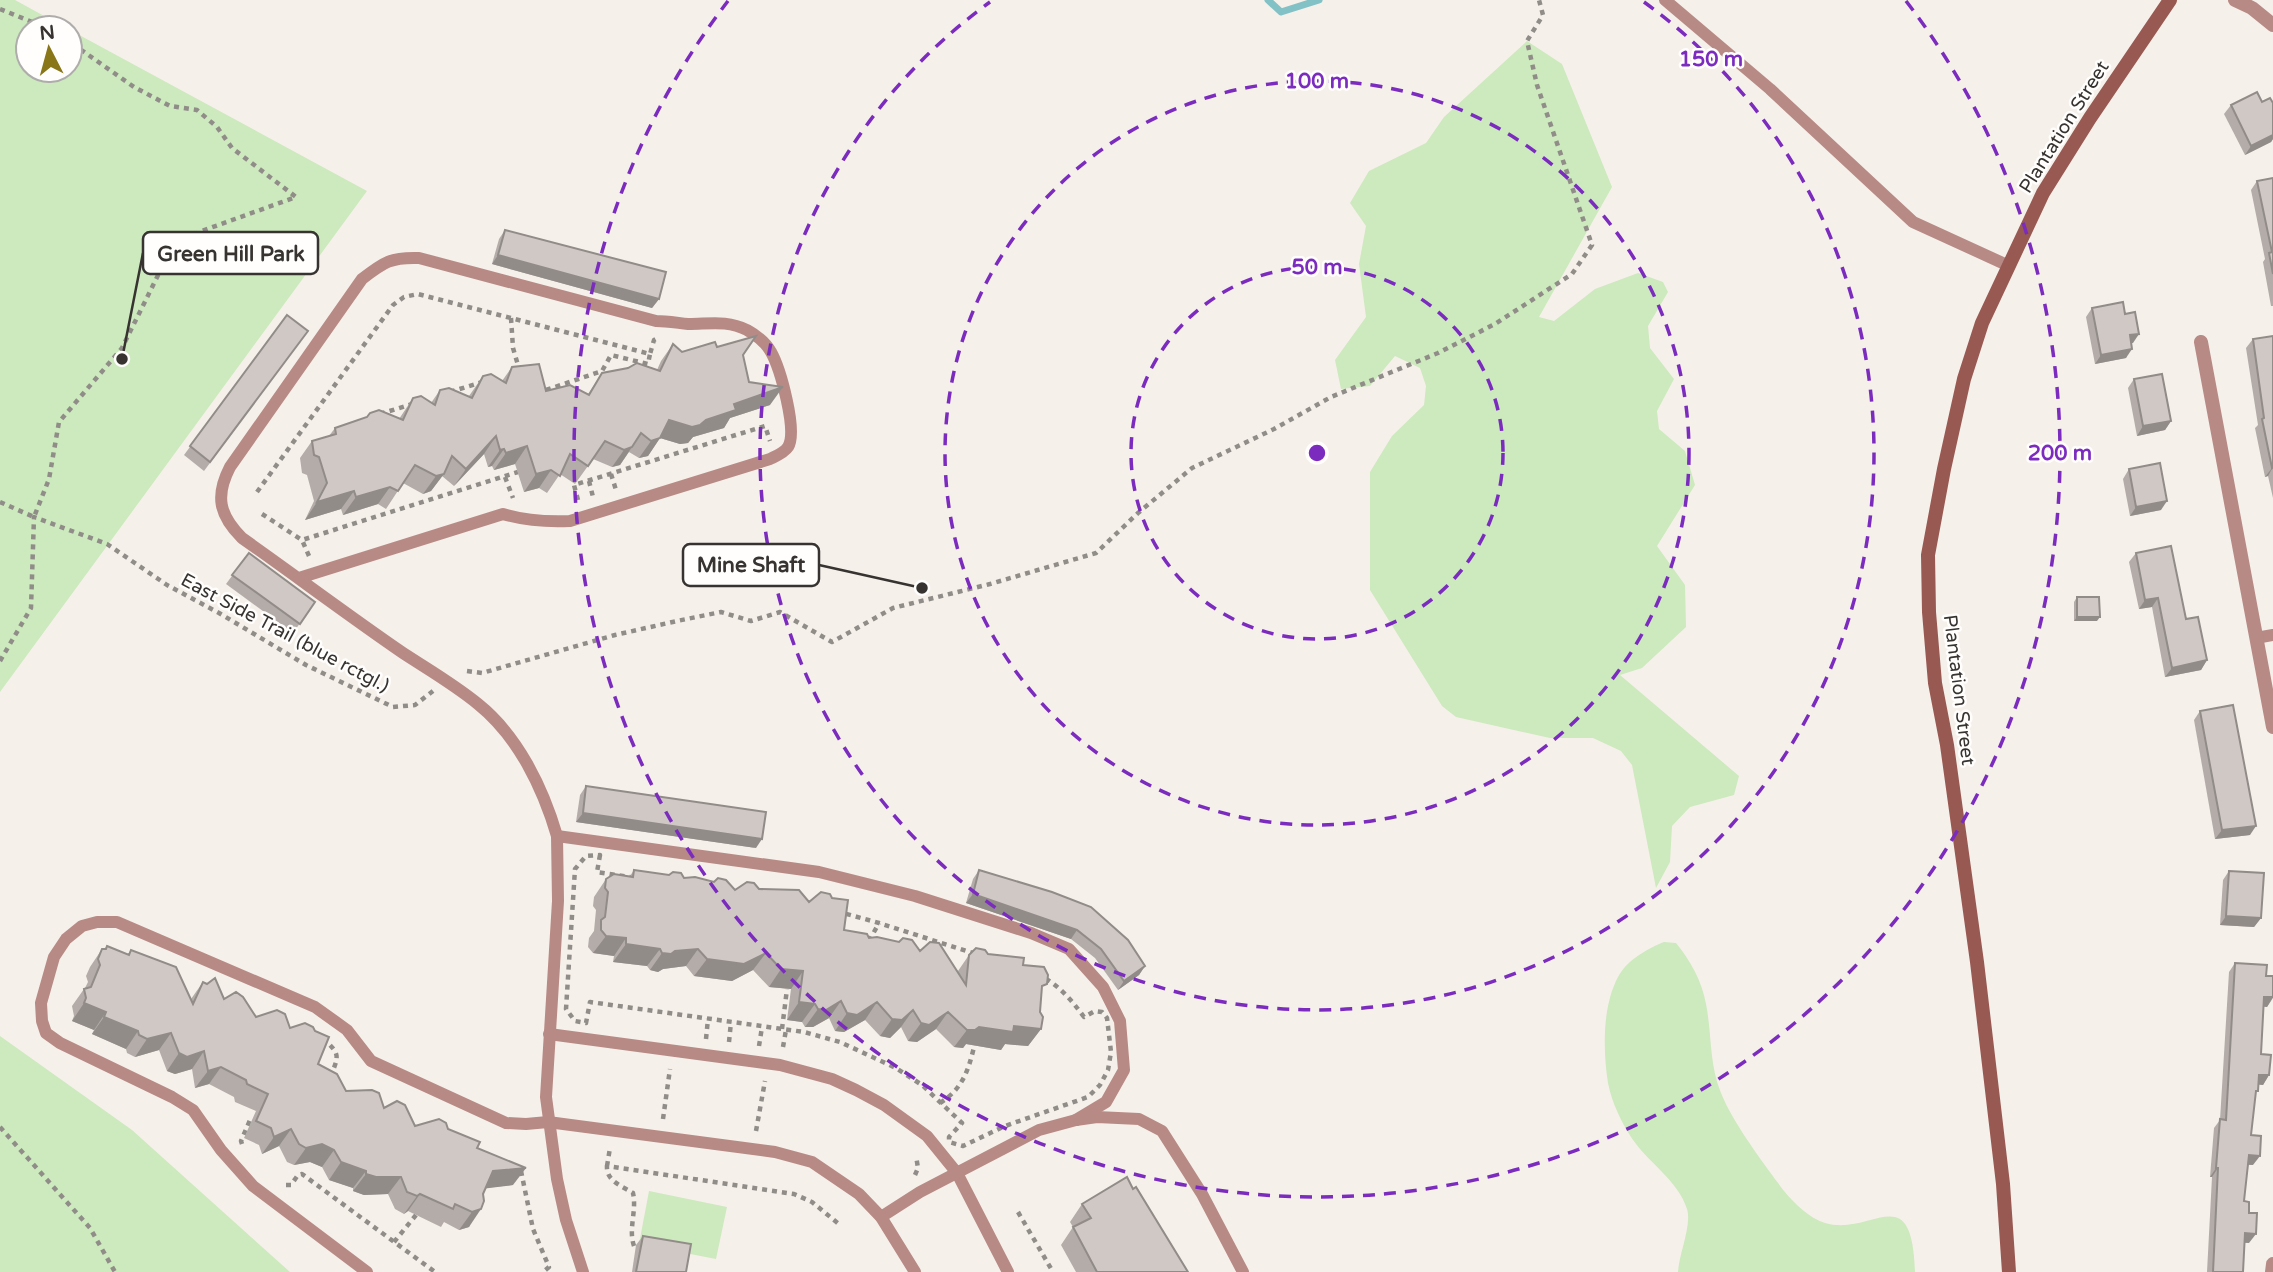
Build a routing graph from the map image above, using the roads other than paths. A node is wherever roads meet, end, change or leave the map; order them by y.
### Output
1 (1665, 0) edge
2 (2170, 0) edge
3 (2235, 0) edge
4 (2273, 25) edge
5 (2007, 265) junction
6 (2201, 342) dead end
7 (299, 578) junction
8 (2273, 635) edge
9 (2256, 638) junction
10 (2273, 727) edge
11 (557, 836) junction
12 (549, 1034) junction
13 (1076, 1120) junction
14 (548, 1122) junction
15 (957, 1173) junction
16 (881, 1217) junction
17 (2273, 1264) edge
18 (367, 1272) edge
19 (583, 1272) edge
20 (915, 1272) edge
21 (1008, 1272) edge
22 (1243, 1272) edge
23 (2009, 1272) edge
24 (2272, 1272) edge

1 - 5 lane
2 - 5 main road, Plantation Street
3 - 4 street
5 - 23 main road, Plantation Street
6 - 9 street
7 - 7 lane
7 - 11 lane
8 - 9 lane
9 - 10 street
11 - 12 lane
11 - 13 lane
12 - 14 lane
12 - 15 lane
13 - 15 lane
13 - 22 lane
14 - 16 lane
14 - 18 lane
14 - 19 lane
15 - 16 lane
15 - 21 lane
16 - 20 lane
17 - 24 street

